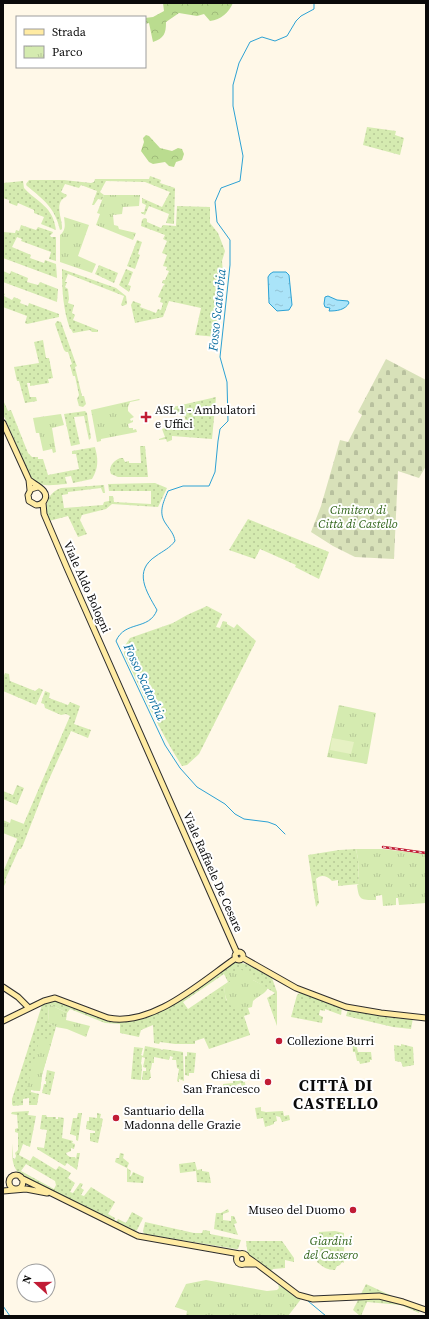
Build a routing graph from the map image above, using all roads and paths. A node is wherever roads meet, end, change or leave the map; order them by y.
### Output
1 (3, 423) edge
2 (29, 480) junction
3 (40, 488) junction
4 (30, 490) junction
5 (43, 503) junction
6 (36, 505) junction
7 (44, 514) junction
8 (170, 800) joint
9 (237, 956) junction
10 (3, 987) edge
11 (29, 1008) junction
12 (426, 1018) edge
13 (3, 1020) edge
14 (22, 1178) junction
15 (8, 1182) junction
16 (3, 1188) edge
17 (15, 1189) junction
18 (3, 1191) edge
19 (56, 1195) junction
20 (226, 1250) junction
21 (240, 1254) junction
22 (247, 1257) junction
23 (236, 1260) junction
24 (245, 1264) junction
25 (257, 1264) junction
26 (426, 1310) edge

1 - 2 main road
2 - 3 main road
2 - 4 main road
3 - 4 main road
3 - 5 main road
4 - 6 main road
5 - 6 main road
5 - 7 main road, Viale Aldo Bologni
6 - 7 main road, Viale Aldo Bologni
7 - 8 main road, Viale Aldo Bologni
8 - 9 main road, Viale Raffaele De Cesare
9 - 11 main road
9 - 12 main road
10 - 11 main road
11 - 13 main road
14 - 15 main road
14 - 17 main road
14 - 19 main road
15 - 16 main road
15 - 17 main road
17 - 18 main road
17 - 19 main road
19 - 20 main road
20 - 21 main road
20 - 23 main road
21 - 22 main road
21 - 23 main road
22 - 24 main road
22 - 25 main road
23 - 24 main road
24 - 25 main road
25 - 26 main road

